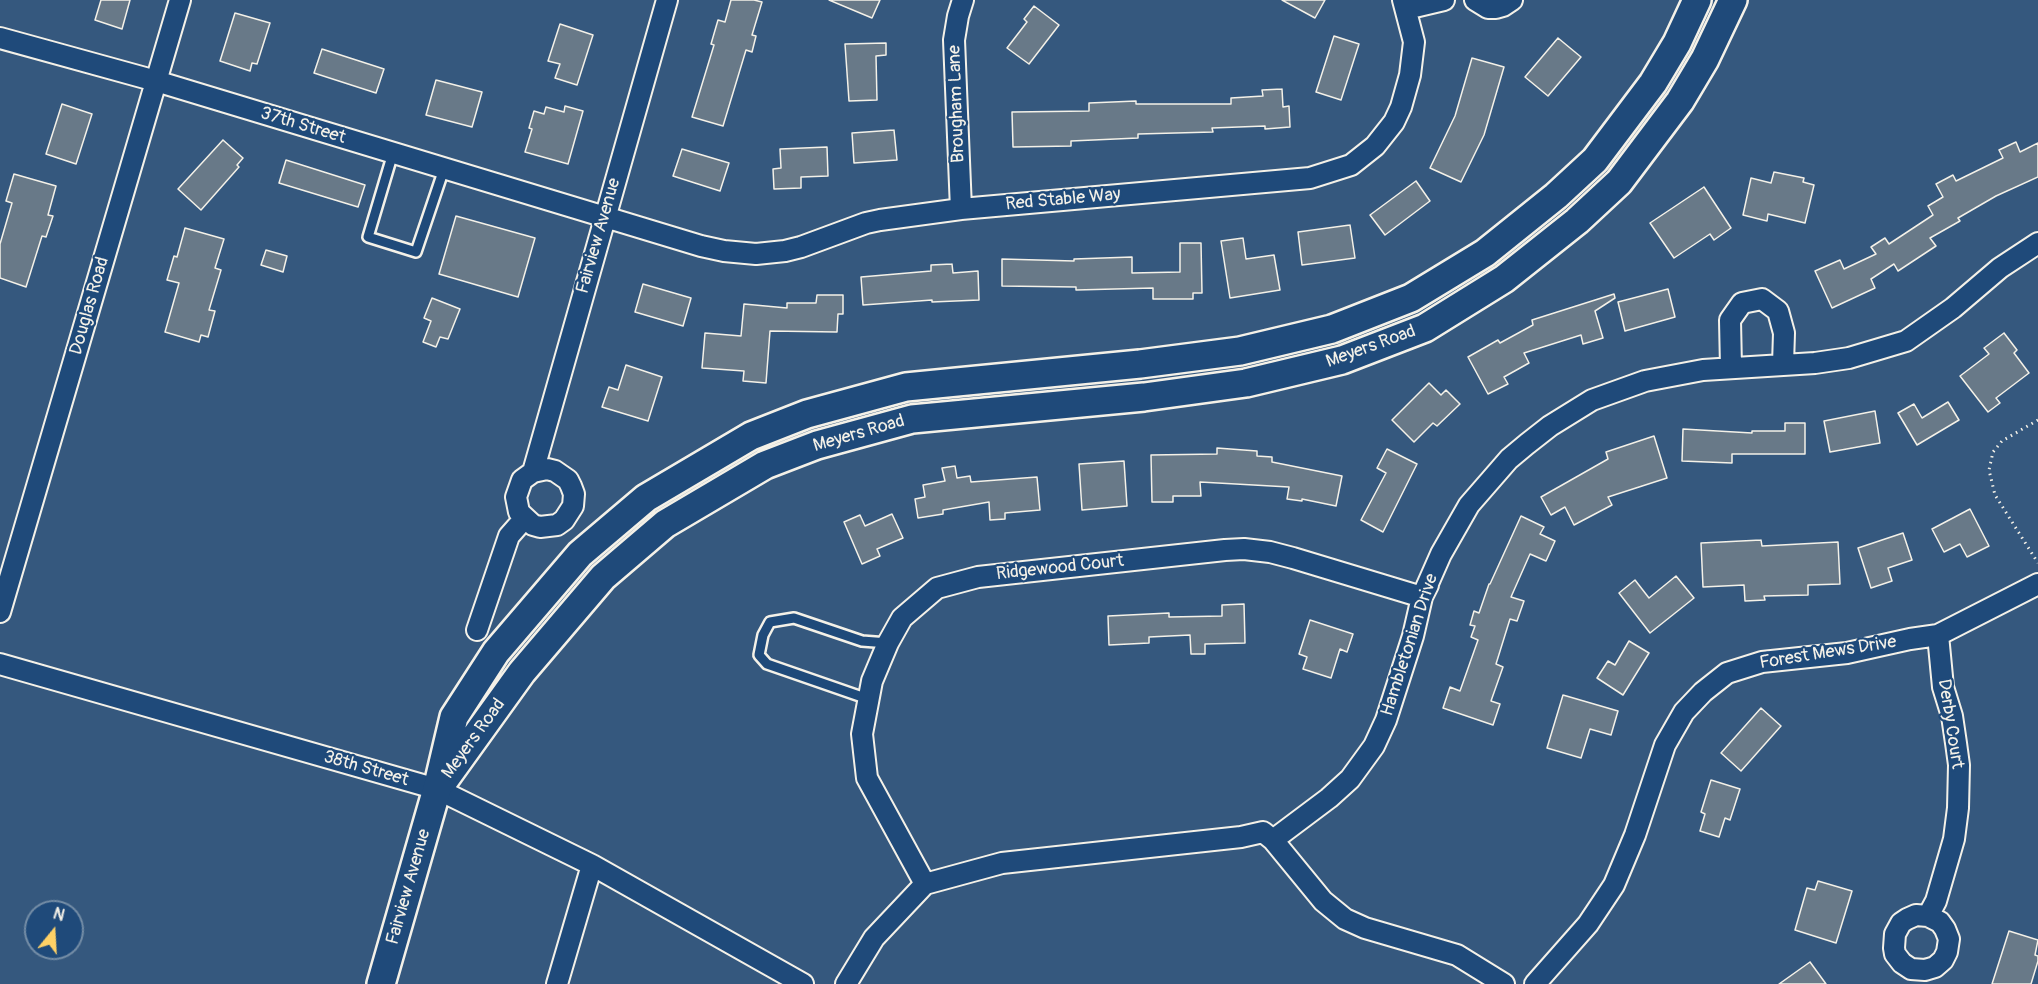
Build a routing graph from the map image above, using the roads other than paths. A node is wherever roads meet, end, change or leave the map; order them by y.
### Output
1 (180, 0) edge
2 (666, 0) edge
3 (963, 0) edge
4 (1444, 0) edge
5 (1475, 0) edge
6 (1512, 0) edge
7 (1698, 0) edge
8 (1733, 0) edge
9 (1404, 4) edge
10 (0, 38) edge
11 (156, 81) junction
12 (393, 153) junction
13 (444, 169) junction
14 (961, 209) junction
15 (604, 217) junction
16 (2038, 243) edge
17 (1783, 364) junction
18 (1731, 368) junction
19 (533, 472) junction
20 (525, 519) junction
21 (2038, 584) edge
22 (1422, 597) junction
23 (0, 612) edge
24 (477, 630) dead end
25 (1938, 635) junction
26 (888, 643) junction
27 (0, 664) edge
28 (868, 699) junction
29 (438, 789) junction
30 (1273, 840) junction
31 (592, 865) junction
32 (926, 884) junction
33 (1928, 916) dead end
34 (381, 984) edge
35 (557, 984) edge
36 (803, 984) edge
37 (846, 984) edge
38 (1504, 984) edge
39 (1535, 984) edge

1 - 11 street, Douglas Road
2 - 15 street, Fairview Avenue
3 - 14 street, Brougham Lane
4 - 9 street, Red Stable Way
5 - 6 street
7 - 29 street, Meyers Road
8 - 29 street, Meyers Road
9 - 14 street, Red Stable Way
10 - 11 street, 37th Street
11 - 12 street, 37th Street
11 - 23 street, Douglas Road
12 - 13 street, 37th Street
12 - 13 lane
13 - 15 street, 37th Street
14 - 15 street, Red Stable Way
15 - 19 street, Fairview Avenue
16 - 17 street
17 - 18 street
17 - 18 street
18 - 22 street
19 - 20 street, Fairview Avenue
19 - 20 street
20 - 24 street
21 - 25 street, Forest Mews Drive
22 - 26 street, Ridgewood Court
22 - 30 street, Hambletonian Drive
25 - 33 street, Derby Court
25 - 39 street, Forest Mews Drive
26 - 28 street, Ridgewood Court
26 - 28 lane
27 - 29 street, 38th Street
28 - 32 street, Ridgewood Court
29 - 31 street, 38th Street
29 - 34 street, Fairview Avenue
30 - 32 street
30 - 38 street
31 - 35 street
31 - 36 street, 38th Street
32 - 37 street

